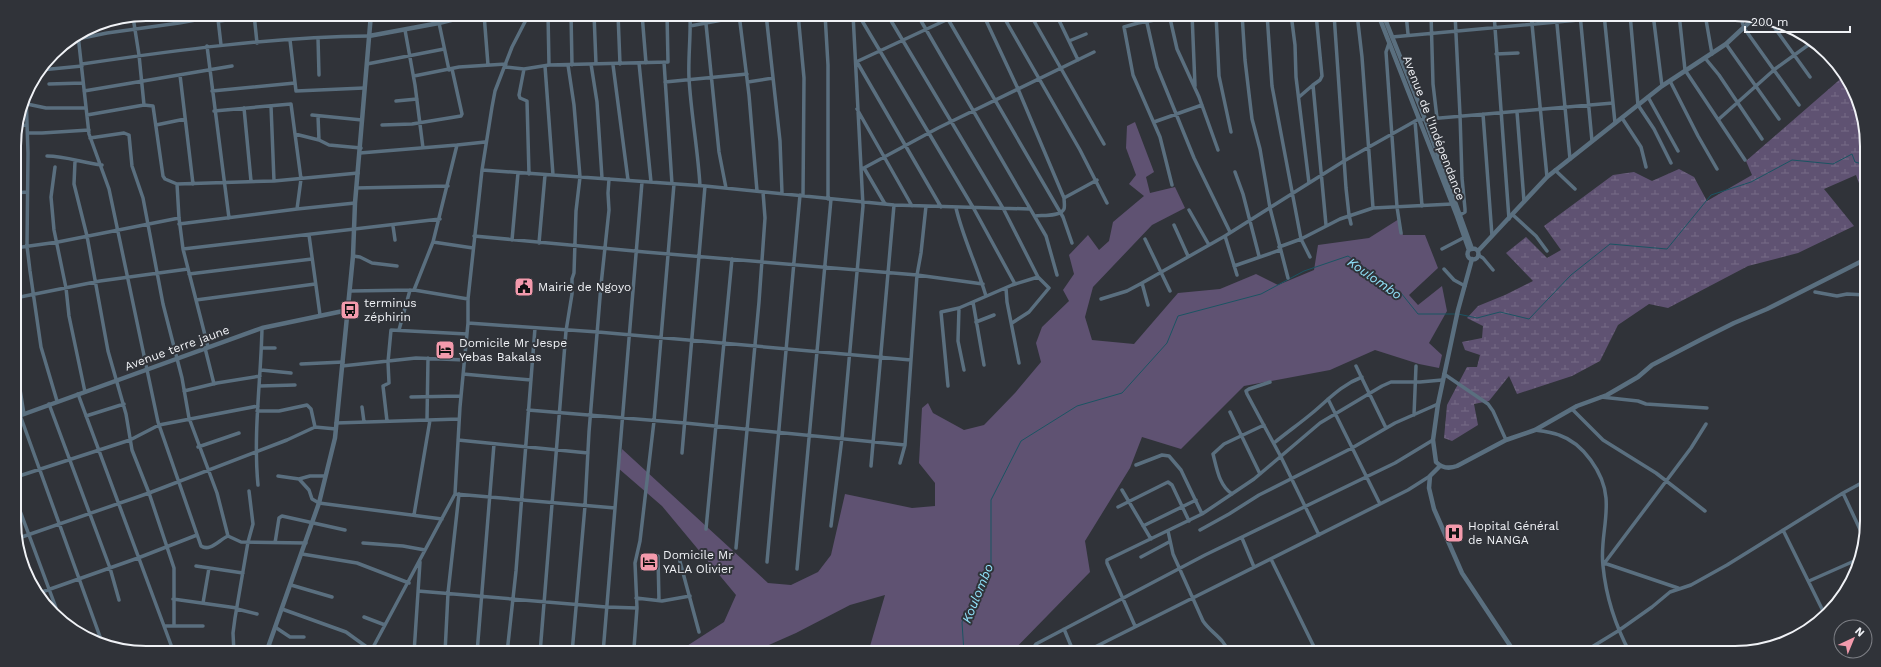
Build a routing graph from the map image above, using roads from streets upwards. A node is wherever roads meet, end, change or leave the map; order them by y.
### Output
1 (134, 21) edge
2 (192, 21) edge
3 (219, 21) edge
4 (255, 21) edge
5 (370, 21) edge
6 (445, 21) edge
7 (485, 21) edge
8 (526, 21) edge
9 (548, 21) edge
10 (571, 21) edge
11 (594, 21) edge
12 (618, 21) edge
13 (643, 21) edge
14 (667, 21) edge
15 (690, 21) edge
16 (711, 21) edge
17 (740, 21) edge
18 (767, 21) edge
19 (799, 21) edge
20 (826, 21) edge
21 (853, 21) edge
22 (862, 21) edge
23 (890, 21) edge
24 (921, 21) edge
25 (944, 21) edge
26 (949, 21) edge
27 (986, 21) edge
28 (1006, 21) edge
29 (1034, 21) edge
30 (1059, 21) edge
31 (1147, 21) joint
32 (1171, 21) edge
33 (1192, 21) edge
34 (1216, 21) edge
35 (1242, 21) edge
36 (1267, 21) edge
37 (1292, 21) edge
38 (1317, 21) edge
39 (1334, 21) edge
40 (1358, 21) edge
41 (1381, 21) edge
42 (1386, 21) edge
43 (1407, 21) edge
44 (1431, 21) edge
45 (1455, 21) edge
46 (1495, 21) edge
47 (1532, 21) edge
48 (1572, 21) edge
49 (1580, 21) edge
50 (1605, 21) edge
51 (1631, 21) edge
52 (1654, 21) edge
53 (1680, 21) edge
54 (1706, 21) edge
55 (1742, 21) edge
56 (706, 22) junction
57 (1751, 22) edge
58 (439, 23) junction
59 (1557, 23) junction
60 (1532, 24) junction
61 (690, 26) junction
62 (1495, 26) junction
63 (136, 28) junction
64 (1744, 28) junction
65 (1776, 28) edge
66 (405, 30) junction
67 (926, 30) junction
68 (1456, 30) junction
69 (1432, 32) junction
70 (1086, 34) dead end
71 (1408, 34) junction
72 (88, 36) edge
73 (369, 36) junction
74 (1392, 37) junction
75 (318, 38) junction
76 (290, 40) junction
77 (79, 41) edge
78 (1069, 41) junction
79 (257, 42) junction
80 (903, 42) junction
81 (1389, 43) junction
82 (1726, 44) junction
83 (221, 45) junction
84 (1808, 45) edge
85 (207, 46) junction
86 (444, 49) junction
87 (880, 52) junction
88 (1094, 52) dead end
89 (1518, 53) dead end
90 (1496, 54) junction
91 (1712, 54) junction
92 (1794, 54) junction
93 (139, 55) junction
94 (410, 55) junction
95 (1705, 58) junction
96 (1078, 60) junction
97 (664, 62) junction
98 (856, 62) junction
99 (639, 63) junction
100 (646, 63) junction
101 (367, 64) junction
102 (591, 64) junction
103 (596, 64) junction
104 (613, 64) junction
105 (620, 64) junction
106 (82, 65) junction
107 (488, 65) junction
108 (505, 65) junction
109 (570, 65) junction
110 (232, 66) dead end
111 (547, 66) junction
112 (1062, 68) junction
113 (48, 69) edge
114 (210, 69) junction
115 (451, 69) junction
116 (524, 69) junction
117 (1685, 70) junction
118 (1774, 70) junction
119 (747, 74) junction
120 (180, 75) junction
121 (319, 75) dead end
122 (414, 76) junction
123 (711, 77) junction
124 (1810, 77) dead end
125 (773, 78) junction
126 (1040, 78) junction
127 (689, 79) junction
128 (1670, 80) junction
129 (142, 81) junction
130 (295, 82) junction
131 (665, 82) junction
132 (748, 82) junction
133 (83, 83) junction
134 (49, 84) dead end
135 (1313, 86) junction
136 (1662, 86) junction
137 (1755, 86) junction
138 (364, 88) junction
139 (1195, 88) junction
140 (1018, 89) junction
141 (84, 91) junction
142 (212, 91) junction
143 (1299, 97) junction
144 (1648, 97) junction
145 (417, 99) junction
146 (995, 100) junction
147 (396, 101) dead end
148 (29, 102) edge
149 (1613, 103) junction
150 (1738, 103) junction
151 (144, 105) junction
152 (1202, 105) junction
153 (1589, 105) junction
154 (1638, 105) junction
155 (1799, 105) dead end
156 (271, 106) junction
157 (86, 108) junction
158 (244, 108) junction
159 (857, 108) junction
160 (1565, 108) junction
161 (26, 110) edge
162 (1540, 110) junction
163 (214, 111) junction
164 (973, 111) junction
165 (1517, 112) junction
166 (1500, 113) junction
167 (1177, 114) junction
168 (1483, 114) junction
169 (87, 115) junction
170 (312, 115) dead end
171 (1460, 115) junction
172 (318, 116) junction
173 (1438, 118) junction
174 (1622, 118) junction
175 (185, 119) junction
176 (1719, 119) junction
177 (1779, 119) dead end
178 (362, 120) junction
179 (1420, 120) junction
180 (950, 122) junction
181 (1154, 122) junction
182 (420, 123) junction
183 (1615, 123) junction
184 (23, 125) edge
185 (27, 125) junction
186 (156, 125) junction
187 (382, 125) dead end
188 (89, 130) junction
189 (1231, 132) dead end
190 (28, 133) junction
191 (929, 133) junction
192 (1392, 133) junction
193 (295, 134) junction
194 (90, 138) junction
195 (1762, 139) dead end
196 (319, 140) junction
197 (1592, 141) junction
198 (485, 142) junction
199 (1104, 144) dead end
200 (457, 145) junction
201 (905, 145) junction
202 (423, 148) junction
203 (1367, 148) junction
204 (361, 150) junction
205 (1218, 150) dead end
206 (1678, 151) dead end
207 (47, 156) dead end
208 (885, 157) junction
209 (1570, 159) junction
210 (1745, 160) dead end
211 (75, 161) junction
212 (1344, 161) junction
213 (1671, 163) dead end
214 (102, 165) junction
215 (55, 167) dead end
216 (1646, 167) dead end
217 (863, 168) junction
218 (1717, 169) dead end
219 (482, 170) junction
220 (1555, 170) junction
221 (1235, 172) dead end
222 (358, 173) junction
223 (518, 173) junction
224 (529, 174) junction
225 (546, 175) junction
226 (553, 175) junction
227 (580, 177) junction
228 (1321, 177) junction
229 (1547, 177) junction
230 (602, 178) junction
231 (301, 179) junction
232 (609, 179) junction
233 (628, 180) junction
234 (1097, 180) junction
235 (251, 181) junction
236 (274, 181) junction
237 (223, 182) junction
238 (642, 182) junction
239 (651, 182) junction
240 (177, 184) junction
241 (193, 184) junction
242 (673, 184) junction
243 (1309, 184) junction
244 (1172, 185) dead end
245 (448, 186) junction
246 (700, 186) junction
247 (706, 186) junction
248 (356, 188) junction
249 (726, 188) junction
250 (1575, 189) dead end
251 (757, 191) junction
252 (21, 192) edge
253 (27, 192) junction
254 (762, 192) junction
255 (782, 193) junction
256 (1292, 194) junction
257 (802, 196) junction
258 (1064, 198) junction
259 (829, 199) junction
260 (1524, 201) junction
261 (863, 202) junction
262 (355, 203) junction
263 (1107, 203) dead end
264 (885, 204) junction
265 (1452, 204) junction
266 (894, 205) junction
267 (912, 206) junction
268 (926, 206) junction
269 (1422, 206) junction
270 (941, 207) junction
271 (1397, 207) junction
272 (297, 208) junction
273 (956, 208) junction
274 (974, 208) junction
275 (1270, 208) junction
276 (1373, 208) junction
277 (1004, 210) junction
278 (1030, 210) junction
279 (1189, 210) dead end
280 (1059, 212) junction
281 (1460, 215) junction
282 (1034, 216) junction
283 (1349, 216) junction
284 (1511, 217) junction
285 (179, 218) junction
286 (229, 218) junction
287 (440, 219) junction
288 (1249, 221) junction
289 (180, 224) junction
290 (1351, 224) dead end
291 (147, 225) junction
292 (1326, 225) junction
293 (393, 226) junction
294 (1174, 226) dead end
295 (354, 229) junction
296 (117, 230) junction
297 (1230, 232) junction
298 (1401, 233) dead end
299 (310, 235) junction
300 (87, 236) junction
301 (474, 236) junction
302 (1225, 236) junction
303 (1492, 236) junction
304 (1465, 237) junction
305 (1301, 238) junction
306 (1145, 239) dead end
307 (394, 240) dead end
308 (512, 240) junction
309 (58, 242) junction
310 (433, 242) junction
311 (539, 243) junction
312 (1072, 243) dead end
313 (1209, 245) junction
314 (27, 246) junction
315 (574, 246) junction
316 (21, 247) edge
317 (473, 248) junction
318 (605, 248) junction
319 (1280, 248) junction
320 (183, 249) junction
321 (1442, 249) dead end
322 (1470, 250) junction
323 (1547, 251) dead end
324 (636, 252) junction
325 (1478, 253) junction
326 (668, 254) junction
327 (353, 256) junction
328 (1188, 256) junction
329 (1258, 256) junction
330 (698, 257) junction
331 (1310, 257) dead end
332 (312, 259) junction
333 (732, 259) junction
334 (1472, 259) junction
335 (761, 262) junction
336 (1860, 262) edge
337 (794, 264) junction
338 (397, 266) dead end
339 (1234, 266) junction
340 (825, 267) junction
341 (188, 269) junction
342 (857, 269) junction
343 (1444, 269) dead end
344 (1493, 270) dead end
345 (889, 272) junction
346 (157, 273) junction
347 (1160, 273) junction
348 (189, 274) junction
349 (917, 275) junction
350 (1057, 275) dead end
351 (1237, 275) dead end
352 (127, 277) junction
353 (1038, 277) junction
354 (1288, 278) dead end
355 (95, 282) junction
356 (1142, 283) junction
357 (315, 284) junction
358 (983, 284) junction
359 (1015, 284) junction
360 (1465, 286) junction
361 (66, 288) junction
362 (1006, 288) junction
363 (412, 290) junction
364 (350, 291) junction
365 (1170, 291) dead end
366 (1815, 292) dead end
367 (34, 294) junction
368 (1860, 295) edge
369 (986, 296) junction
370 (21, 297) edge
371 (468, 299) junction
372 (1101, 299) dead end
373 (196, 300) junction
374 (973, 302) junction
375 (1148, 305) dead end
376 (959, 308) junction
377 (348, 310) junction
378 (320, 315) junction
379 (374, 315) dead end
380 (994, 315) dead end
381 (402, 316) junction
382 (976, 322) junction
383 (468, 323) junction
384 (1012, 323) junction
385 (262, 328) junction
386 (535, 328) junction
387 (399, 330) junction
388 (566, 331) junction
389 (598, 332) junction
390 (467, 334) junction
391 (630, 335) junction
392 (660, 338) junction
393 (692, 341) junction
394 (723, 344) junction
395 (756, 347) junction
396 (206, 348) junction
397 (262, 348) junction
398 (275, 348) dead end
399 (786, 349) junction
400 (818, 352) junction
401 (849, 355) junction
402 (880, 356) junction
403 (428, 358) junction
404 (177, 359) junction
405 (465, 360) junction
406 (911, 360) junction
407 (388, 362) junction
408 (1019, 363) dead end
409 (301, 364) dead end
410 (342, 364) junction
411 (984, 365) dead end
412 (1356, 366) dead end
413 (1416, 366) dead end
414 (146, 370) junction
415 (261, 370) junction
416 (964, 370) dead end
417 (291, 373) dead end
418 (463, 374) junction
419 (1444, 374) junction
420 (260, 376) junction
421 (1362, 377) junction
422 (117, 380) junction
423 (531, 380) junction
424 (1442, 380) junction
425 (1270, 382) dead end
426 (1416, 382) junction
427 (214, 384) junction
428 (295, 385) dead end
429 (260, 386) junction
430 (948, 386) dead end
431 (184, 391) junction
432 (85, 392) junction
433 (1370, 393) junction
434 (78, 394) junction
435 (460, 396) junction
436 (411, 397) dead end
437 (427, 397) junction
438 (1600, 397) junction
439 (1328, 399) junction
440 (57, 401) junction
441 (49, 404) junction
442 (124, 404) junction
443 (1438, 404) junction
444 (258, 406) junction
445 (362, 407) dead end
446 (1707, 408) dead end
447 (1572, 409) junction
448 (528, 410) junction
449 (257, 411) junction
450 (560, 412) junction
451 (1230, 412) dead end
452 (1335, 414) junction
453 (590, 415) junction
454 (1414, 415) junction
455 (21, 416) edge
456 (86, 416) junction
457 (189, 418) junction
458 (623, 418) junction
459 (21, 419) edge
460 (459, 419) junction
461 (428, 420) junction
462 (387, 421) junction
463 (654, 421) junction
464 (364, 422) junction
465 (336, 423) junction
466 (684, 423) junction
467 (1706, 424) dead end
468 (159, 425) junction
469 (1264, 425) junction
470 (716, 426) junction
471 (315, 427) junction
472 (1386, 428) junction
473 (336, 429) junction
474 (748, 429) junction
475 (1535, 430) junction
476 (778, 432) junction
477 (239, 433) dead end
478 (810, 435) junction
479 (1241, 435) junction
480 (842, 438) junction
481 (130, 440) junction
482 (458, 440) junction
483 (1432, 440) junction
484 (1506, 440) junction
485 (873, 441) junction
486 (1274, 443) junction
487 (494, 444) junction
488 (905, 445) junction
489 (198, 447) junction
490 (525, 447) junction
491 (1352, 448) junction
492 (556, 449) junction
493 (98, 450) junction
494 (257, 451) junction
495 (588, 453) junction
496 (682, 453) dead end
497 (1281, 457) junction
498 (69, 459) junction
499 (900, 463) dead end
500 (1136, 465) dead end
501 (872, 466) dead end
502 (1440, 466) junction
503 (40, 469) junction
504 (208, 470) junction
505 (1260, 474) junction
506 (21, 475) edge
507 (278, 476) dead end
508 (325, 476) junction
509 (1430, 476) junction
510 (1367, 477) junction
511 (299, 479) junction
512 (1291, 480) junction
513 (1666, 481) junction
514 (178, 482) junction
515 (1860, 484) edge
516 (258, 485) dead end
517 (1122, 490) dead end
518 (249, 491) dead end
519 (1843, 492) junction
520 (149, 493) junction
521 (457, 494) junction
522 (1232, 494) junction
523 (488, 497) junction
524 (521, 500) junction
525 (1196, 500) junction
526 (552, 502) junction
527 (1129, 502) junction
528 (119, 503) junction
529 (319, 503) junction
530 (1380, 504) junction
531 (585, 506) junction
532 (1118, 507) dead end
533 (1182, 507) junction
534 (1305, 507) junction
535 (615, 508) junction
536 (1705, 511) dead end
537 (21, 513) edge
538 (89, 513) junction
539 (1202, 514) junction
540 (414, 515) junction
541 (442, 518) junction
542 (1189, 521) junction
543 (312, 523) junction
544 (59, 524) junction
545 (831, 526) dead end
546 (1143, 526) junction
547 (706, 529) dead end
548 (1860, 529) edge
549 (345, 530) dead end
550 (1200, 530) dead end
551 (1784, 530) junction
552 (1168, 531) junction
553 (29, 535) junction
554 (197, 535) junction
555 (1319, 535) junction
556 (228, 536) junction
557 (22, 538) edge
558 (1242, 538) junction
559 (1151, 539) junction
560 (248, 542) junction
561 (1169, 542) junction
562 (275, 543) junction
563 (306, 543) junction
564 (363, 544) dead end
565 (167, 547) junction
566 (736, 548) dead end
567 (425, 550) junction
568 (302, 554) junction
569 (658, 556) dead end
570 (1141, 557) dead end
571 (138, 558) junction
572 (679, 558) dead end
573 (1271, 559) junction
574 (420, 560) junction
575 (767, 562) dead end
576 (1853, 562) edge
577 (1604, 564) junction
578 (196, 566) dead end
579 (1254, 567) junction
580 (110, 568) junction
581 (209, 568) junction
582 (797, 569) dead end
583 (1180, 569) junction
584 (243, 573) junction
585 (80, 578) junction
586 (1809, 581) junction
587 (409, 583) junction
588 (291, 586) junction
589 (1678, 588) junction
590 (50, 589) junction
591 (43, 591) edge
592 (418, 591) junction
593 (448, 593) junction
594 (482, 596) junction
595 (690, 596) junction
596 (332, 597) dead end
597 (636, 598) junction
598 (1122, 598) junction
599 (1191, 598) junction
600 (173, 599) junction
601 (512, 599) junction
602 (119, 600) dead end
603 (659, 601) junction
604 (544, 602) junction
605 (203, 603) junction
606 (575, 604) junction
607 (56, 607) edge
608 (606, 607) junction
609 (637, 608) junction
610 (237, 609) junction
611 (282, 610) junction
612 (1822, 610) edge
613 (257, 614) dead end
614 (364, 617) dead end
615 (174, 625) junction
616 (385, 625) junction
617 (164, 626) junction
618 (203, 626) dead end
619 (1135, 626) junction
620 (275, 627) junction
621 (1064, 630) junction
622 (1618, 631) junction
623 (700, 632) dead end
624 (99, 636) edge
625 (304, 637) dead end
626 (171, 646) edge
627 (234, 646) edge
628 (269, 646) edge
629 (364, 646) edge
630 (375, 646) edge
631 (414, 646) edge
632 (445, 646) edge
633 (478, 646) edge
634 (508, 646) edge
635 (541, 646) edge
636 (572, 646) edge
637 (603, 646) edge
638 (634, 646) edge
639 (1034, 646) edge
640 (1071, 646) edge
641 (1096, 646) edge
642 (1226, 646) edge
643 (1314, 646) edge
644 (1510, 646) edge
645 (1593, 646) edge
646 (1626, 646) edge

1 - 63 street
2 - 63 street
3 - 83 street
4 - 79 street
5 - 73 street
6 - 58 street
7 - 107 street
8 - 108 street
9 - 111 street
10 - 109 street
11 - 103 street
12 - 105 street
13 - 100 street
14 - 97 street
15 - 61 street
16 - 56 street
17 - 119 street
18 - 125 street
19 - 257 street
20 - 259 street
21 - 98 street
22 - 87 street
23 - 80 street
24 - 67 street
25 - 67 street
26 - 146 street
27 - 140 street
28 - 126 street
29 - 112 street
30 - 78 street
31 - 167 street
31 - 181 street
32 - 139 street
33 - 139 street
34 - 189 street
35 - 275 street
36 - 256 street
37 - 143 street
38 - 135 street
39 - 212 street
40 - 203 street
41 - 81 street, Avenue de l'Indépendance
42 - 74 street, Avenue de l'Indépendance
43 - 71 street
44 - 69 street
45 - 68 street
46 - 62 street
47 - 60 street
48 - 59 street
49 - 153 street
50 - 149 street
51 - 154 street
52 - 136 street
53 - 117 street
54 - 91 street
55 - 64 street
56 - 61 street
56 - 123 street
57 - 64 street
58 - 66 street
58 - 86 street
59 - 60 street
59 - 160 street
60 - 62 street
60 - 162 street
61 - 127 street
62 - 68 street
62 - 90 street
63 - 72 street
63 - 93 street
64 - 82 street
64 - 118 street
65 - 92 street
66 - 73 street
66 - 94 street
67 - 80 street
67 - 164 street
68 - 69 street
68 - 171 street
69 - 71 street
69 - 173 street
70 - 78 street
71 - 74 street
73 - 75 street
73 - 101 street
74 - 179 street, Avenue de l'Indépendance
75 - 76 street
75 - 121 street
76 - 79 street
76 - 130 street
77 - 106 street
78 - 96 street
79 - 83 street
80 - 87 street
80 - 180 street
81 - 179 street, Avenue de l'Indépendance
81 - 192 street
82 - 91 street
82 - 137 street
83 - 85 street
84 - 92 street
85 - 93 street
85 - 114 street
86 - 94 street
86 - 115 street
87 - 98 street
87 - 191 street
88 - 96 street
89 - 90 street
90 - 166 street
91 - 95 street
92 - 118 street
92 - 124 street
93 - 106 street
93 - 129 street
94 - 101 street
94 - 122 street
95 - 117 street
95 - 150 street
96 - 112 street
97 - 100 street
97 - 131 street
98 - 159 street
98 - 201 street
99 - 100 street
99 - 105 street
99 - 239 street
101 - 138 street
102 - 103 street
102 - 109 street
102 - 230 street
103 - 104 street
104 - 105 street
104 - 233 street
106 - 113 street
106 - 133 street
107 - 108 street
107 - 115 street
108 - 116 street
108 - 198 street
109 - 111 street
109 - 227 street
110 - 114 street
111 - 116 street
111 - 226 street
112 - 126 street
112 - 199 street
114 - 120 street
114 - 142 street
115 - 122 street
115 - 182 street
116 - 224 street
117 - 128 street
117 - 176 street
118 - 137 street
118 - 155 street
119 - 123 street
119 - 132 street
120 - 129 street
120 - 175 street
122 - 145 street
123 - 127 street
123 - 249 street
125 - 132 street
125 - 255 street
126 - 140 street
126 - 234 street
127 - 131 street
127 - 246 street
128 - 136 street
128 - 218 street
129 - 141 street
129 - 151 street
130 - 138 street
130 - 142 street
131 - 242 street
132 - 251 street
133 - 134 street
133 - 141 street
135 - 143 street
135 - 228 street
136 - 144 street
137 - 150 street
137 - 177 street
138 - 178 street
139 - 152 street
140 - 146 street
140 - 258 street
141 - 157 street
142 - 163 street
143 - 243 street
144 - 154 street
144 - 206 street
145 - 147 street
145 - 182 street
146 - 164 street
146 - 280 street
148 - 157 street
149 - 153 street
149 - 183 street
150 - 176 street
150 - 195 street
151 - 169 street
151 - 186 street
152 - 167 street
152 - 205 street
153 - 160 street
153 - 197 street
154 - 174 street
154 - 213 street
156 - 158 street
156 - 193 street
156 - 236 street
157 - 169 street
158 - 163 street
158 - 235 street
159 - 208 street
159 - 217 street
160 - 162 street
160 - 209 street
161 - 185 street
162 - 165 street
162 - 229 street
163 - 237 street
164 - 180 street
164 - 278 street
165 - 166 street
165 - 260 street
166 - 168 street
166 - 284 street
167 - 181 street
167 - 297 street
168 - 171 street
168 - 303 street
169 - 188 street
170 - 172 street
171 - 173 street
171 - 281 street
172 - 178 street
172 - 196 street
173 - 179 street
174 - 183 street
174 - 216 street
175 - 186 street
175 - 241 street
176 - 210 street
178 - 204 street
179 - 192 street
179 - 265 street, Avenue de l'Indépendance
179 - 269 street
179 - 281 street, Avenue de l'Indépendance
180 - 191 street
180 - 277 street
181 - 244 street
182 - 187 street
182 - 202 street
183 - 197 street
184 - 185 street
185 - 190 street
186 - 240 street
188 - 190 street
188 - 194 street
190 - 253 street
191 - 201 street
191 - 274 street
192 - 203 street
192 - 271 street
193 - 196 street
193 - 231 street
194 - 214 street
194 - 291 street
196 - 204 street
197 - 209 street
198 - 200 street
198 - 219 street
200 - 202 street
200 - 245 street
201 - 208 street
201 - 270 street
202 - 204 street
203 - 212 street
203 - 276 street
204 - 222 street
207 - 211 street
208 - 217 street
208 - 267 street
209 - 220 street
211 - 214 street
211 - 300 street
212 - 228 street
212 - 283 street
214 - 296 street
215 - 309 street
217 - 261 street
217 - 264 street
219 - 223 street
219 - 301 street
220 - 229 street
220 - 250 street
221 - 288 street
222 - 231 street
222 - 248 street
223 - 224 street
223 - 308 street
224 - 225 street
225 - 226 street
225 - 311 street
226 - 227 street
227 - 230 street
227 - 315 street
228 - 243 street
228 - 292 street
229 - 260 street
230 - 232 street
231 - 236 street
231 - 272 street
232 - 233 street
232 - 318 street
233 - 238 street
234 - 258 street
234 - 263 street
235 - 236 street
235 - 237 street
237 - 241 street
237 - 286 street
238 - 239 street
238 - 324 street
239 - 242 street
240 - 241 street
240 - 285 street
242 - 246 street
242 - 326 street
243 - 256 street
245 - 248 street
245 - 287 street
246 - 247 street
247 - 249 street
247 - 330 street
248 - 262 street
249 - 251 street
251 - 254 street
252 - 253 street
253 - 314 street
254 - 255 street
254 - 335 street
255 - 257 street
256 - 275 street
256 - 305 street
257 - 259 street
257 - 337 street
258 - 280 street
259 - 261 street
259 - 340 street
260 - 284 street
261 - 264 street
261 - 342 street
262 - 272 street
262 - 295 street
264 - 266 street
265 - 269 street
265 - 304 street, Avenue de l'Indépendance
266 - 267 street
266 - 345 street
267 - 268 street
268 - 270 street
268 - 349 street
269 - 271 street
270 - 273 street
271 - 276 street
271 - 298 street
272 - 286 street
273 - 274 street
273 - 358 street
274 - 277 street
274 - 359 street
275 - 288 street
275 - 319 street
276 - 283 street
277 - 278 street
277 - 353 street
278 - 282 street
279 - 313 street
280 - 282 street
280 - 312 street
281 - 322 street, Avenue de l'Indépendance
282 - 350 street
283 - 290 street
283 - 292 street
284 - 303 street
284 - 323 street
285 - 289 street
285 - 291 street
286 - 289 street
287 - 293 street
287 - 310 street
288 - 297 street
288 - 329 street
289 - 320 street
291 - 296 street
291 - 346 street
292 - 305 street
293 - 295 street
293 - 307 street
294 - 328 street
295 - 299 street
295 - 327 street
296 - 300 street
296 - 352 street
297 - 302 street
299 - 320 street
299 - 332 street
300 - 309 street
300 - 355 street
301 - 308 street
301 - 317 street
302 - 313 street
302 - 339 street
303 - 325 street
304 - 321 street
304 - 322 street, Avenue de l'Indépendance
305 - 319 street
305 - 331 street
306 - 347 street
308 - 311 street
309 - 314 street
309 - 361 street
310 - 317 street
310 - 363 street
311 - 315 street
313 - 328 street
314 - 316 street
314 - 367 street
315 - 318 street
315 - 388 street
317 - 371 street
318 - 324 street
318 - 389 street
319 - 329 street
319 - 354 street
320 - 341 street
322 - 325 street
322 - 334 street
324 - 326 street
324 - 391 street
325 - 334 street
325 - 344 street
326 - 330 street
326 - 392 street
327 - 338 street
327 - 364 street
328 - 347 street
329 - 339 street
330 - 333 street
330 - 393 street
332 - 348 street
332 - 357 street
333 - 335 street
333 - 394 street
334 - 360 street
335 - 337 street
335 - 395 street
336 - 438 street
337 - 340 street
337 - 399 street
339 - 351 street
340 - 342 street
340 - 400 street
341 - 346 street
341 - 348 street
342 - 345 street
342 - 401 street
343 - 360 street
345 - 349 street
345 - 402 street
346 - 352 street
346 - 404 street
347 - 356 street
347 - 365 street
348 - 373 street
349 - 358 street
349 - 406 street
352 - 355 street
352 - 414 street
353 - 359 street
353 - 384 street
355 - 361 street
355 - 422 street
356 - 372 street
356 - 375 street
357 - 373 street
357 - 378 street
358 - 369 street
359 - 362 street
360 - 419 street
361 - 367 street
361 - 432 street
362 - 369 street
362 - 384 street
363 - 364 street
363 - 371 street
363 - 381 street
364 - 377 street
366 - 368 street
367 - 370 street
367 - 440 street
369 - 374 street
371 - 383 street
373 - 396 street
374 - 376 street
374 - 382 street
376 - 416 street
376 - 430 street
377 - 378 street, Avenue terre jaune
377 - 410 street
378 - 385 street, Avenue terre jaune
379 - 381 street
380 - 382 street
381 - 387 street
382 - 411 street
383 - 386 street
383 - 390 street
384 - 408 street
385 - 396 street, Avenue terre jaune
385 - 397 street
386 - 388 street
386 - 423 street
387 - 390 street
387 - 407 street
388 - 389 street
388 - 450 street
389 - 391 street
389 - 453 street
390 - 405 street
391 - 392 street
391 - 458 street
392 - 393 street
392 - 463 street
393 - 394 street
393 - 466 street
394 - 395 street
394 - 470 street
395 - 399 street
395 - 474 street
396 - 404 street, Avenue terre jaune
396 - 427 street
397 - 398 street
397 - 415 street
399 - 400 street
399 - 476 street
400 - 401 street
400 - 478 street
401 - 402 street
401 - 480 street
402 - 406 street
402 - 485 street
403 - 405 street
403 - 407 street
403 - 437 street
404 - 414 street, Avenue terre jaune
404 - 431 street
405 - 418 street
406 - 488 street
407 - 410 street
407 - 462 street
409 - 410 street
410 - 465 street
412 - 421 street
413 - 426 street
414 - 422 street, Avenue terre jaune
414 - 468 street
415 - 417 street
415 - 420 street
418 - 423 street
418 - 435 street
419 - 424 street
419 - 484 street
420 - 427 street
420 - 429 street
421 - 433 street
421 - 439 street
422 - 432 street, Avenue terre jaune
422 - 442 street
423 - 448 street
424 - 426 street
424 - 443 street
425 - 469 street
426 - 433 street
426 - 454 street
427 - 431 street
428 - 429 street
429 - 444 street
431 - 457 street
432 - 434 street, Avenue terre jaune
433 - 452 street
433 - 472 street
434 - 440 street, Avenue terre jaune
434 - 456 street
435 - 437 street
435 - 460 street
436 - 437 street
437 - 461 street
438 - 446 street
438 - 447 street
439 - 452 street
439 - 486 street
440 - 441 street, Avenue terre jaune
441 - 455 street, Avenue terre jaune
441 - 498 street
442 - 456 street
442 - 481 street
443 - 454 street
443 - 483 street
444 - 449 street
444 - 457 street
445 - 464 street
447 - 475 street
447 - 513 street
448 - 450 street
448 - 490 street
449 - 471 street
449 - 494 street
450 - 453 street
450 - 492 street
451 - 479 street
452 - 491 street
452 - 497 street
453 - 458 street
453 - 495 street
454 - 472 street
456 - 493 street
457 - 468 street
457 - 489 street
458 - 463 street
458 - 535 street
459 - 503 street
460 - 461 street
460 - 482 street
461 - 462 street
461 - 540 street
462 - 464 street
463 - 466 street
463 - 597 street
464 - 465 street
465 - 473 street
466 - 470 street
466 - 496 street
467 - 513 street
468 - 481 street
468 - 514 street
469 - 479 street
469 - 486 street
470 - 474 street
470 - 547 street
471 - 473 street
471 - 494 street
472 - 491 street
473 - 508 street
474 - 476 street
474 - 566 street
475 - 484 street
475 - 577 street
476 - 478 street
476 - 575 street
477 - 489 street
478 - 480 street
478 - 582 street
479 - 505 street
479 - 522 street
480 - 485 street
480 - 545 street
481 - 493 street
481 - 520 street
482 - 487 street
482 - 521 street
483 - 502 street
483 - 510 street
484 - 502 street
485 - 488 street
485 - 501 street
486 - 497 street
487 - 490 street
487 - 523 street
488 - 499 street
489 - 504 street
490 - 492 street
490 - 524 street
491 - 510 street
491 - 512 street
492 - 495 street
492 - 526 street
493 - 498 street
493 - 528 street
494 - 504 street
494 - 516 street
495 - 531 street
497 - 505 street
497 - 512 street
498 - 503 street
498 - 538 street
500 - 525 street
502 - 509 street
503 - 506 street
503 - 544 street
504 - 514 street
504 - 556 street
505 - 522 street
507 - 511 street
508 - 511 street
508 - 529 street
509 - 530 street
509 - 644 street
510 - 530 street
510 - 534 street
511 - 529 street
512 - 534 street
512 - 550 street
513 - 536 street
513 - 577 street
514 - 520 street
514 - 554 street
515 - 519 street
517 - 527 street
518 - 560 street
519 - 548 street
519 - 551 street
520 - 528 street
520 - 565 street
521 - 523 street
521 - 541 street
521 - 593 street
522 - 539 street
523 - 524 street
523 - 594 street
524 - 526 street
524 - 601 street
525 - 533 street
525 - 539 street
526 - 531 street
526 - 604 street
527 - 532 street
527 - 533 street
527 - 546 street
528 - 538 street
528 - 571 street
529 - 540 street
529 - 543 street
530 - 555 street
531 - 535 street
531 - 606 street
533 - 542 street
533 - 546 street
534 - 555 street
534 - 558 street
535 - 608 street
537 - 553 street
538 - 544 street
538 - 580 street
539 - 542 street
540 - 541 street
541 - 567 street
542 - 552 street
543 - 549 street
543 - 562 street
543 - 563 street
544 - 553 street
544 - 585 street
546 - 559 street
551 - 586 street
551 - 589 street
552 - 559 street
552 - 561 street
553 - 557 street
553 - 590 street
554 - 556 street
554 - 565 street
555 - 573 street
556 - 560 street
558 - 579 street
558 - 583 street
559 - 598 street
560 - 562 street
560 - 584 street
561 - 570 street
561 - 583 street
562 - 563 street
563 - 568 street
564 - 567 street
565 - 571 street
565 - 600 street
567 - 574 street
568 - 587 street
568 - 588 street
569 - 603 street
571 - 580 street
571 - 617 street
572 - 595 street
573 - 579 street
573 - 643 street
574 - 587 street
574 - 592 street
576 - 586 street
577 - 589 street
577 - 622 street
578 - 581 street
579 - 599 street
580 - 585 street
580 - 602 street
581 - 584 street
581 - 605 street
583 - 598 street
583 - 599 street
584 - 610 street
585 - 590 street
585 - 624 street
586 - 612 street
587 - 616 street
588 - 596 street
588 - 611 street
589 - 622 street
590 - 591 street
590 - 607 street
592 - 593 street
592 - 631 street
593 - 594 street
593 - 632 street
594 - 601 street
594 - 633 street
595 - 603 street
595 - 623 street
597 - 603 street
597 - 609 street
598 - 619 street
598 - 621 street
599 - 619 street
599 - 642 street
600 - 605 street
600 - 615 street
601 - 604 street
601 - 634 street
604 - 606 street
604 - 635 street
605 - 610 street
606 - 608 street
606 - 636 street
608 - 609 street
608 - 637 street
609 - 638 street
610 - 613 street
610 - 627 street
611 - 620 street
611 - 629 street
614 - 616 street
615 - 617 street
615 - 618 street
616 - 630 street
617 - 626 street
619 - 641 street
620 - 625 street
620 - 628 street
621 - 639 street
621 - 640 street
622 - 645 street
622 - 646 street

